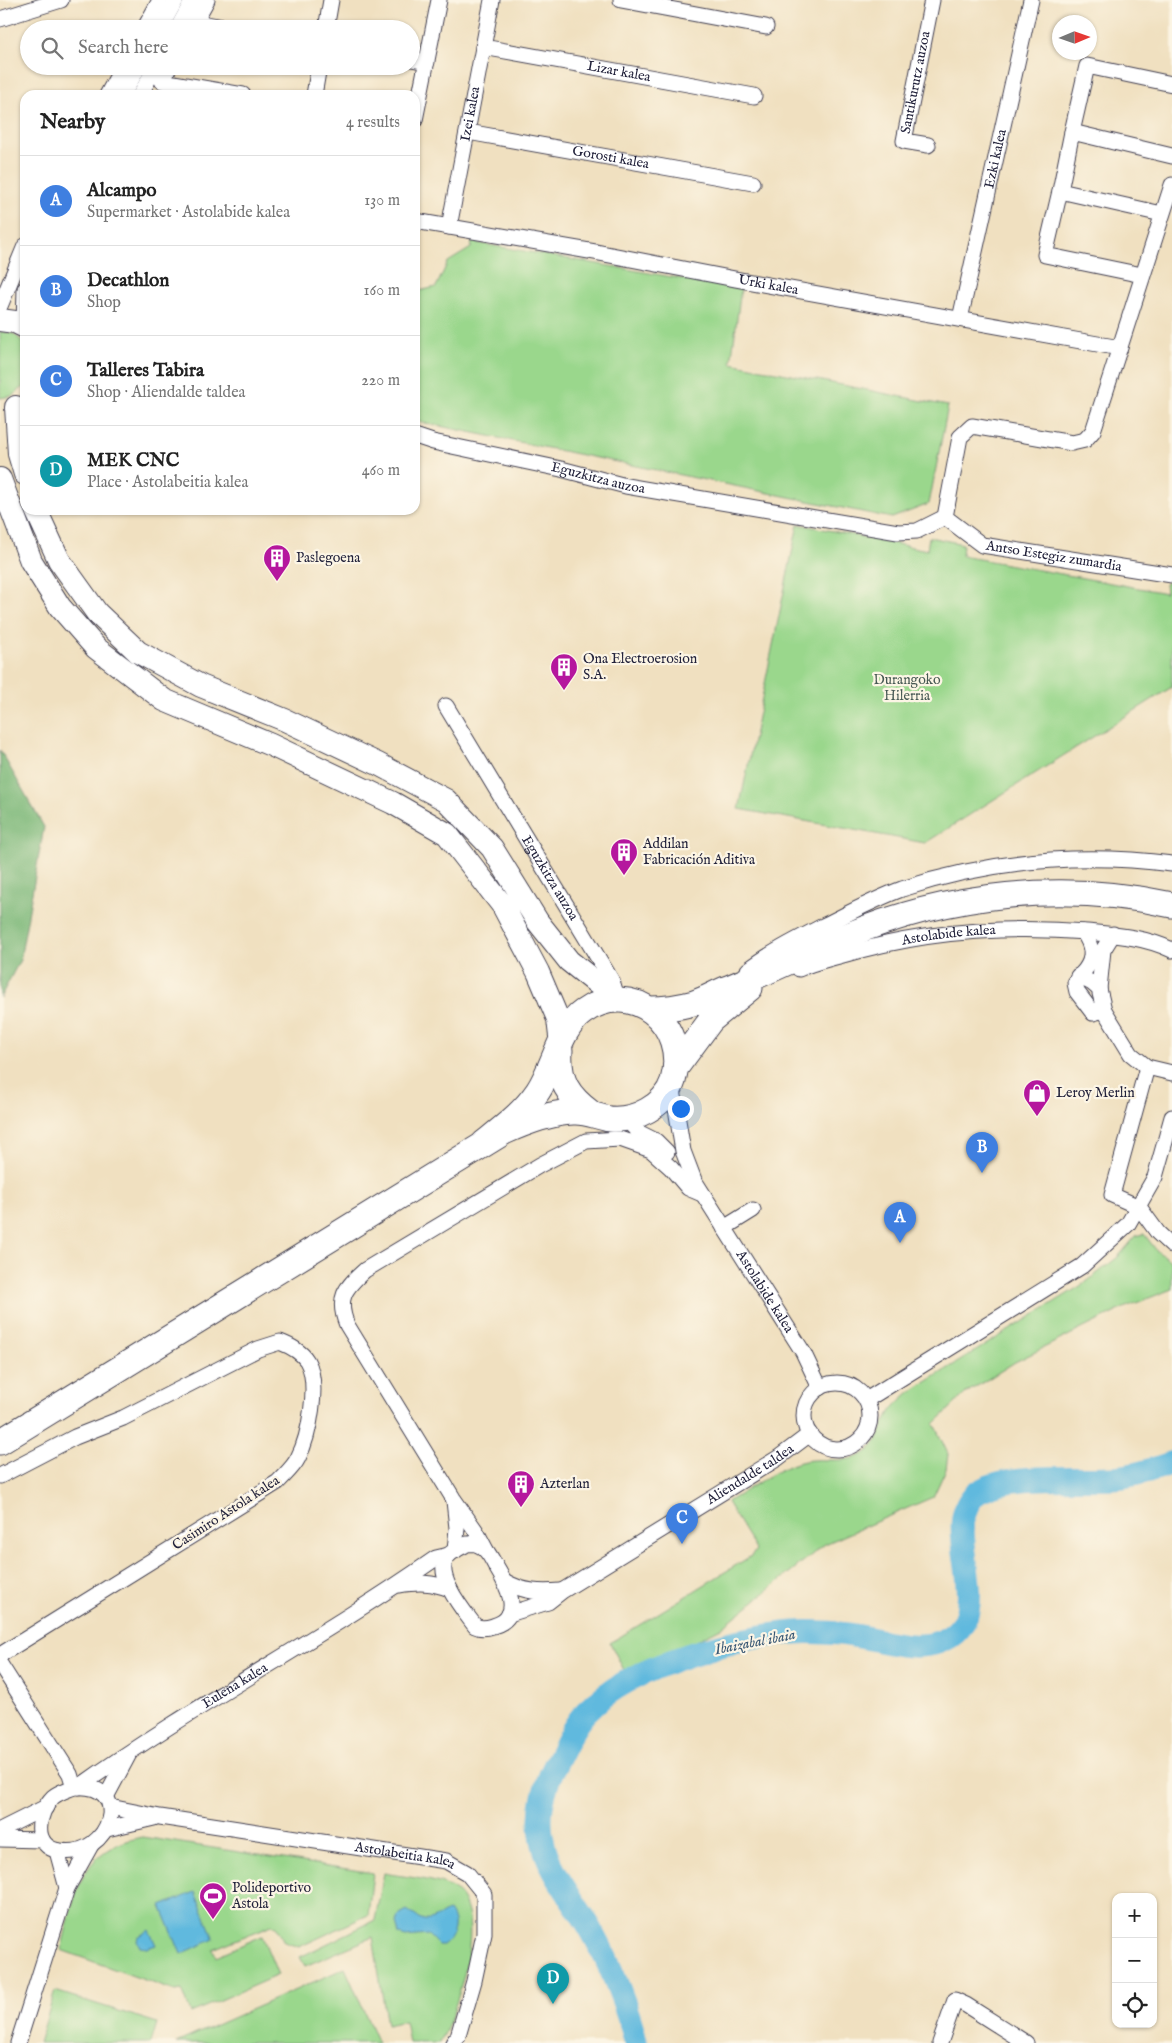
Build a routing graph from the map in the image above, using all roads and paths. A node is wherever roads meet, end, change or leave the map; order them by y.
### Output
1 (61, 0) edge
2 (160, 0) edge
3 (176, 0) edge
4 (193, 0) edge
5 (207, 0) edge
6 (331, 0) edge
7 (438, 0) edge
8 (492, 0) edge
9 (621, 0) edge
10 (932, 0) edge
11 (1031, 0) edge
12 (0, 19) edge
13 (149, 20) edge
14 (165, 20) edge
15 (182, 20) edge
16 (196, 20) edge
17 (328, 20) edge
18 (766, 27) dead end
19 (483, 47) junction
20 (420, 61) edge
21 (427, 62) junction
22 (118, 75) edge
23 (134, 75) edge
24 (151, 75) edge
25 (165, 75) edge
26 (318, 75) edge
27 (1172, 84) edge
28 (110, 90) edge
29 (126, 90) edge
30 (143, 90) edge
31 (214, 90) edge
32 (315, 90) edge
33 (420, 96) edge
34 (754, 96) dead end
35 (468, 132) junction
36 (1072, 132) junction
37 (928, 145) dead end
38 (1172, 156) edge
39 (753, 183) dead end
40 (1172, 185) edge
41 (1060, 191) junction
42 (1162, 214) junction
43 (420, 222) edge
44 (449, 227) junction
45 (20, 258) edge
46 (1142, 275) junction
47 (0, 306) edge
48 (960, 319) junction
49 (0, 320) edge
50 (20, 324) edge
51 (1120, 348) junction
52 (14, 407) edge
53 (420, 438) edge
54 (20, 457) edge
55 (0, 480) edge
56 (38, 515) edge
57 (945, 517) junction
58 (1172, 575) edge
59 (446, 706) dead end
60 (1172, 864) edge
61 (1172, 905) edge
62 (1084, 932) junction
63 (1113, 934) junction
64 (1172, 950) edge
65 (1078, 976) junction
66 (1099, 989) junction
67 (730, 995) junction
68 (618, 1000) junction
69 (649, 1009) junction
70 (1104, 1010) junction
71 (561, 1045) junction
72 (1147, 1067) junction
73 (1172, 1073) edge
74 (674, 1075) junction
75 (591, 1113) junction
76 (1172, 1118) edge
77 (626, 1119) junction
78 (484, 1143) junction
79 (694, 1180) junction
80 (702, 1194) junction
81 (1139, 1206) junction
82 (753, 1210) dead end
83 (724, 1228) junction
84 (1172, 1246) edge
85 (820, 1388) junction
86 (866, 1400) junction
87 (810, 1434) junction
88 (0, 1442) edge
89 (0, 1476) edge
90 (453, 1498) junction
91 (486, 1550) junction
92 (452, 1553) junction
93 (506, 1582) junction
94 (395, 1585) junction
95 (450, 1589) junction
96 (562, 1591) junction
97 (508, 1614) junction
98 (0, 1655) edge
99 (0, 1664) edge
100 (131, 1750) junction
101 (71, 1789) junction
102 (108, 1802) junction
103 (46, 1807) junction
104 (160, 1817) junction
105 (107, 1829) junction
106 (0, 1830) edge
107 (0, 1839) edge
108 (42, 1840) junction
109 (91, 1844) junction
110 (57, 1851) junction
111 (67, 1888) junction
112 (18, 2043) edge
113 (453, 2043) edge
114 (940, 2043) edge
115 (1026, 2043) edge

1 - 12 street
2 - 13 street
3 - 14 street
4 - 15 street
5 - 16 street
6 - 17 street
7 - 21 street
8 - 19 street, Izei kalea
9 - 18 street
10 - 37 street, Santikurutz auzoa
11 - 48 street, Ezki kalea
19 - 34 street, Lizar kalea
19 - 35 street, Izei kalea
20 - 21 street
21 - 33 street
22 - 28 street
23 - 29 street
24 - 30 street
25 - 31 street
26 - 32 street
27 - 36 street
35 - 39 street, Gorosti kalea
35 - 44 street, Izei kalea
36 - 38 street
36 - 41 street
40 - 42 street
41 - 42 street
41 - 46 street
42 - 46 street
43 - 44 street, Urki kalea
44 - 48 street, Urki kalea
45 - 47 street
46 - 51 street
48 - 51 street, Urki kalea
49 - 50 main road
51 - 57 street
52 - 54 main road
53 - 57 street, Eguzkitza auzoa
55 - 71 main road
56 - 68 main road
57 - 58 street, Antso Estegiz zumardia
59 - 68 street, Eguzkitza auzoa
60 - 67 street
61 - 67 main road
62 - 63 street, Astolabide kalea
62 - 65 street
62 - 67 street, Astolabide kalea
63 - 64 street, Astolabide kalea
63 - 66 street
65 - 66 street
65 - 70 street
66 - 70 street
67 - 69 main road
67 - 74 main road
68 - 69 main road
68 - 71 main road
69 - 74 main road
70 - 72 street
71 - 75 main road
71 - 78 main road
72 - 73 street
72 - 81 street
74 - 77 main road
74 - 79 street, Astolabide kalea
75 - 77 main road
75 - 78 main road
76 - 81 street
77 - 79 street
78 - 88 main road
79 - 80 street, Astolabide kalea
80 - 83 street, Astolabide kalea
80 - 90 street, Aliendalde taldea
81 - 84 street
81 - 86 street
82 - 83 street
83 - 85 street, Astolabide kalea
85 - 86 street
85 - 87 street
86 - 87 street
87 - 96 street, Aliendalde taldea
89 - 98 street, Casimiro Astola kalea
90 - 91 street, Aliendalde taldea
90 - 92 street, Aliendalde taldea
91 - 92 street
91 - 93 street, Aliendalde taldea
92 - 94 street
92 - 95 street, Aliendalde taldea
93 - 96 street, Aliendalde taldea
93 - 97 street, Aliendalde taldea
94 - 95 street
94 - 100 street, Eulena kalea
95 - 97 street, Aliendalde taldea
96 - 97 street, Aliendalde taldea
99 - 101 street
100 - 101 street, Eulena kalea
100 - 102 street
101 - 102 street
101 - 103 street
102 - 104 street, Astolabeitia kalea
102 - 105 street
103 - 106 street
103 - 108 street
104 - 105 street, Astolabeitia kalea
104 - 113 street, Astolabeitia kalea
105 - 109 street
107 - 108 street
108 - 110 street
109 - 110 street
109 - 111 street
110 - 111 street
111 - 112 street
114 - 115 street

